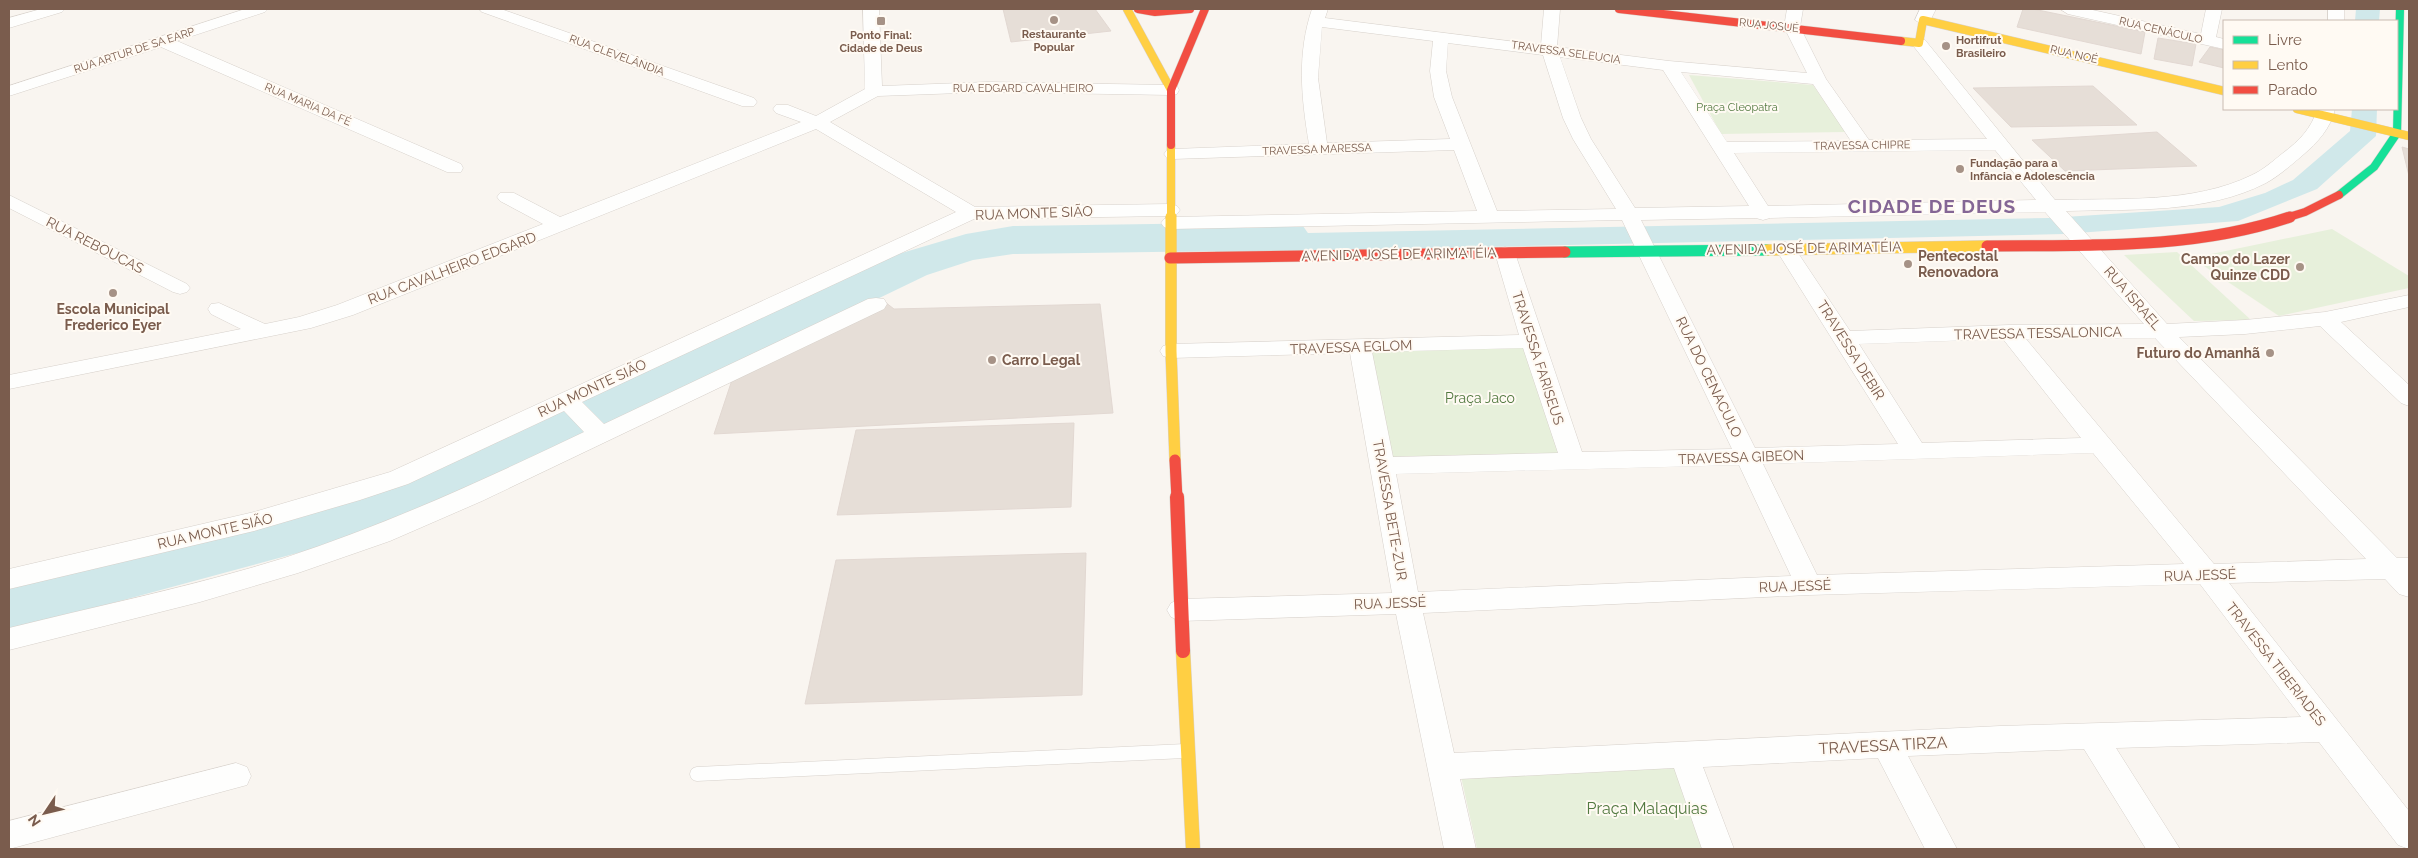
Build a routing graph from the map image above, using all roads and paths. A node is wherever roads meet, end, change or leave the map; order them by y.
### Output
1 (56, 9) edge
2 (260, 9) edge
3 (486, 9) edge
4 (871, 9) edge
5 (1126, 9) edge
6 (1138, 9) edge
7 (1190, 9) edge
8 (1206, 9) edge
9 (1552, 9) edge
10 (1619, 9) edge
11 (1794, 9) edge
12 (2068, 9) edge
13 (2214, 9) edge
14 (2400, 9) edge
15 (1926, 14) edge
16 (1317, 15) edge
17 (9, 24) edge
18 (1792, 27) junction
19 (2405, 33) edge
20 (1441, 36) junction
21 (2208, 40) junction
22 (162, 41) junction
23 (1919, 43) junction
24 (2223, 44) edge
25 (1549, 49) junction
26 (1669, 66) junction
27 (1818, 79) junction
28 (1171, 90) junction
29 (9, 91) edge
30 (874, 91) junction
31 (2223, 91) edge
32 (2398, 91) edge
33 (748, 102) dead end
34 (782, 109) dead end
35 (2303, 110) edge
36 (2396, 110) edge
37 (2328, 114) edge
38 (817, 122) junction
39 (2393, 132) junction
40 (2409, 136) edge
41 (1462, 144) junction
42 (1862, 144) junction
43 (2001, 144) junction
44 (1319, 148) junction
45 (1722, 148) junction
46 (1172, 154) junction
47 (454, 168) dead end
48 (507, 197) dead end
49 (9, 201) edge
50 (2052, 208) junction
51 (971, 214) junction
52 (1763, 214) junction
53 (1489, 216) junction
54 (1632, 219) junction
55 (1171, 221) junction
56 (560, 225) junction
57 (2084, 242) junction
58 (1644, 248) junction
59 (1785, 248) junction
60 (1505, 253) junction
61 (1170, 255) junction
62 (180, 288) dead end
63 (2409, 301) edge
64 (876, 304) dead end
65 (219, 309) dead end
66 (2325, 320) junction
67 (262, 331) junction
68 (2161, 331) junction
69 (2009, 332) junction
70 (1844, 338) junction
71 (1532, 342) junction
72 (1360, 346) junction
73 (1171, 352) junction
74 (9, 382) edge
75 (2409, 398) edge
76 (584, 418) junction
77 (2099, 445) junction
78 (1915, 452) junction
79 (1748, 456) junction
80 (1573, 462) junction
81 (1383, 466) junction
82 (2206, 574) junction
83 (2404, 575) edge
84 (9, 579) edge
85 (1809, 585) junction
86 (1407, 603) junction
87 (1180, 610) junction
88 (9, 639) edge
89 (2326, 729) junction
90 (2093, 736) junction
91 (1887, 745) junction
92 (1188, 750) junction
93 (1684, 755) junction
94 (1441, 767) junction
95 (697, 774) dead end
96 (236, 776) dead end
97 (2409, 834) edge
98 (9, 835) edge
99 (1193, 849) edge
100 (1460, 849) edge
101 (1718, 849) edge
102 (1942, 849) edge
103 (2164, 849) edge

1 - 17 street
2 - 22 street, RUA ARTUR DE SA EARP
3 - 33 street, RUA CLEVELÂNDIA
4 - 30 street
5 - 28 street
6 - 7 street
8 - 28 street
9 - 25 street
10 - 18 street, RUA JOSUÉ
11 - 18 street
12 - 21 street, RUA CENÁCULO
13 - 21 street
14 - 19 street, AVENIDA JOSÉ DE ARIMATÉIA
15 - 23 street
15 - 31 street, RUA NOÉ
16 - 20 street, TRAVESSA SELEUCIA
16 - 44 street
18 - 23 street, RUA JOSUÉ
18 - 27 street
19 - 32 street, AVENIDA JOSÉ DE ARIMATÉIA
20 - 25 street, TRAVESSA SELEUCIA
20 - 41 street
21 - 24 street, RUA CENÁCULO
22 - 29 street, RUA ARTUR DE SA EARP
22 - 47 street, RUA MARIA DA FÉ
23 - 43 street, RUA ISRAEL
25 - 26 street, TRAVESSA SELEUCIA
25 - 54 street, RUA DO CENACULO
26 - 27 street, TRAVESSA SELEUCIA
26 - 45 street
27 - 42 street
28 - 30 street, RUA EDGARD CAVALHEIRO
28 - 46 street
30 - 38 street, RUA CAVALHEIRO EDGARD
34 - 38 street
35 - 37 street
36 - 39 street, AVENIDA JOSÉ DE ARIMATÉIA
37 - 39 street
37 - 50 street
38 - 51 street
38 - 56 street, RUA CAVALHEIRO EDGARD
39 - 40 street
39 - 57 street, AVENIDA JOSÉ DE ARIMATÉIA
41 - 44 street, TRAVESSA MARESSA
41 - 53 street
42 - 43 street, TRAVESSA CHIPRE
42 - 45 street, TRAVESSA CHIPRE
43 - 50 street, RUA ISRAEL
44 - 46 street, TRAVESSA MARESSA
45 - 52 street
46 - 55 street
48 - 56 street
49 - 62 street, RUA REBOUCAS
50 - 52 street
50 - 57 street, RUA ISRAEL
51 - 55 street, RUA MONTE SIÃO
51 - 76 street, RUA MONTE SIÃO
52 - 54 street
53 - 54 street
53 - 55 street
54 - 58 street, RUA DO CENACULO
55 - 61 street
56 - 67 street, RUA CAVALHEIRO EDGARD
57 - 59 street, AVENIDA JOSÉ DE ARIMATÉIA
57 - 68 street, RUA ISRAEL
58 - 59 street, AVENIDA JOSÉ DE ARIMATÉIA
58 - 60 street, AVENIDA JOSÉ DE ARIMATÉIA
58 - 79 street, RUA DO CENACULO
59 - 70 street, TRAVESSA DEBIR
60 - 61 street, AVENIDA JOSÉ DE ARIMATÉIA
60 - 71 street, TRAVESSA FARISEUS
61 - 73 street
63 - 66 street, TRAVESSA TESSALONICA
64 - 76 street, RUA MONTE SIÃO
65 - 67 street
66 - 68 street, TRAVESSA TESSALONICA
66 - 75 street
67 - 74 street, RUA CAVALHEIRO EDGARD
68 - 69 street, TRAVESSA TESSALONICA
68 - 83 street, RUA ISRAEL
69 - 70 street, TRAVESSA TESSALONICA
69 - 77 street, TRAVESSA TIBERIADES
70 - 78 street, TRAVESSA DEBIR
71 - 72 street, TRAVESSA EGLOM
71 - 80 street, TRAVESSA FARISEUS
72 - 73 street, TRAVESSA EGLOM
72 - 81 street, TRAVESSA BETE-ZUR
73 - 87 street
76 - 84 street, RUA MONTE SIÃO
76 - 88 street, RUA MONTE SIÃO
77 - 78 street, TRAVESSA GIBEON
77 - 82 street, TRAVESSA TIBERIADES
78 - 79 street, TRAVESSA GIBEON
79 - 80 street, TRAVESSA GIBEON
79 - 85 street, RUA DO CENACULO
80 - 81 street, TRAVESSA GIBEON
81 - 86 street, TRAVESSA BETE-ZUR
82 - 83 street, RUA JESSÉ
82 - 85 street, RUA JESSÉ
82 - 89 street, TRAVESSA TIBERIADES
85 - 86 street, RUA JESSÉ
86 - 87 street, RUA JESSÉ
86 - 94 street, TRAVESSA BETE-ZUR
87 - 92 street
89 - 90 street, TRAVESSA TIRZA
89 - 97 street, TRAVESSA TIBERIADES
90 - 91 street, TRAVESSA TIRZA
90 - 103 street
91 - 93 street, TRAVESSA TIRZA
91 - 102 street
92 - 95 lane
92 - 99 street
93 - 94 street, TRAVESSA TIRZA
93 - 101 street
94 - 100 street, TRAVESSA BETE-ZUR
96 - 98 street

